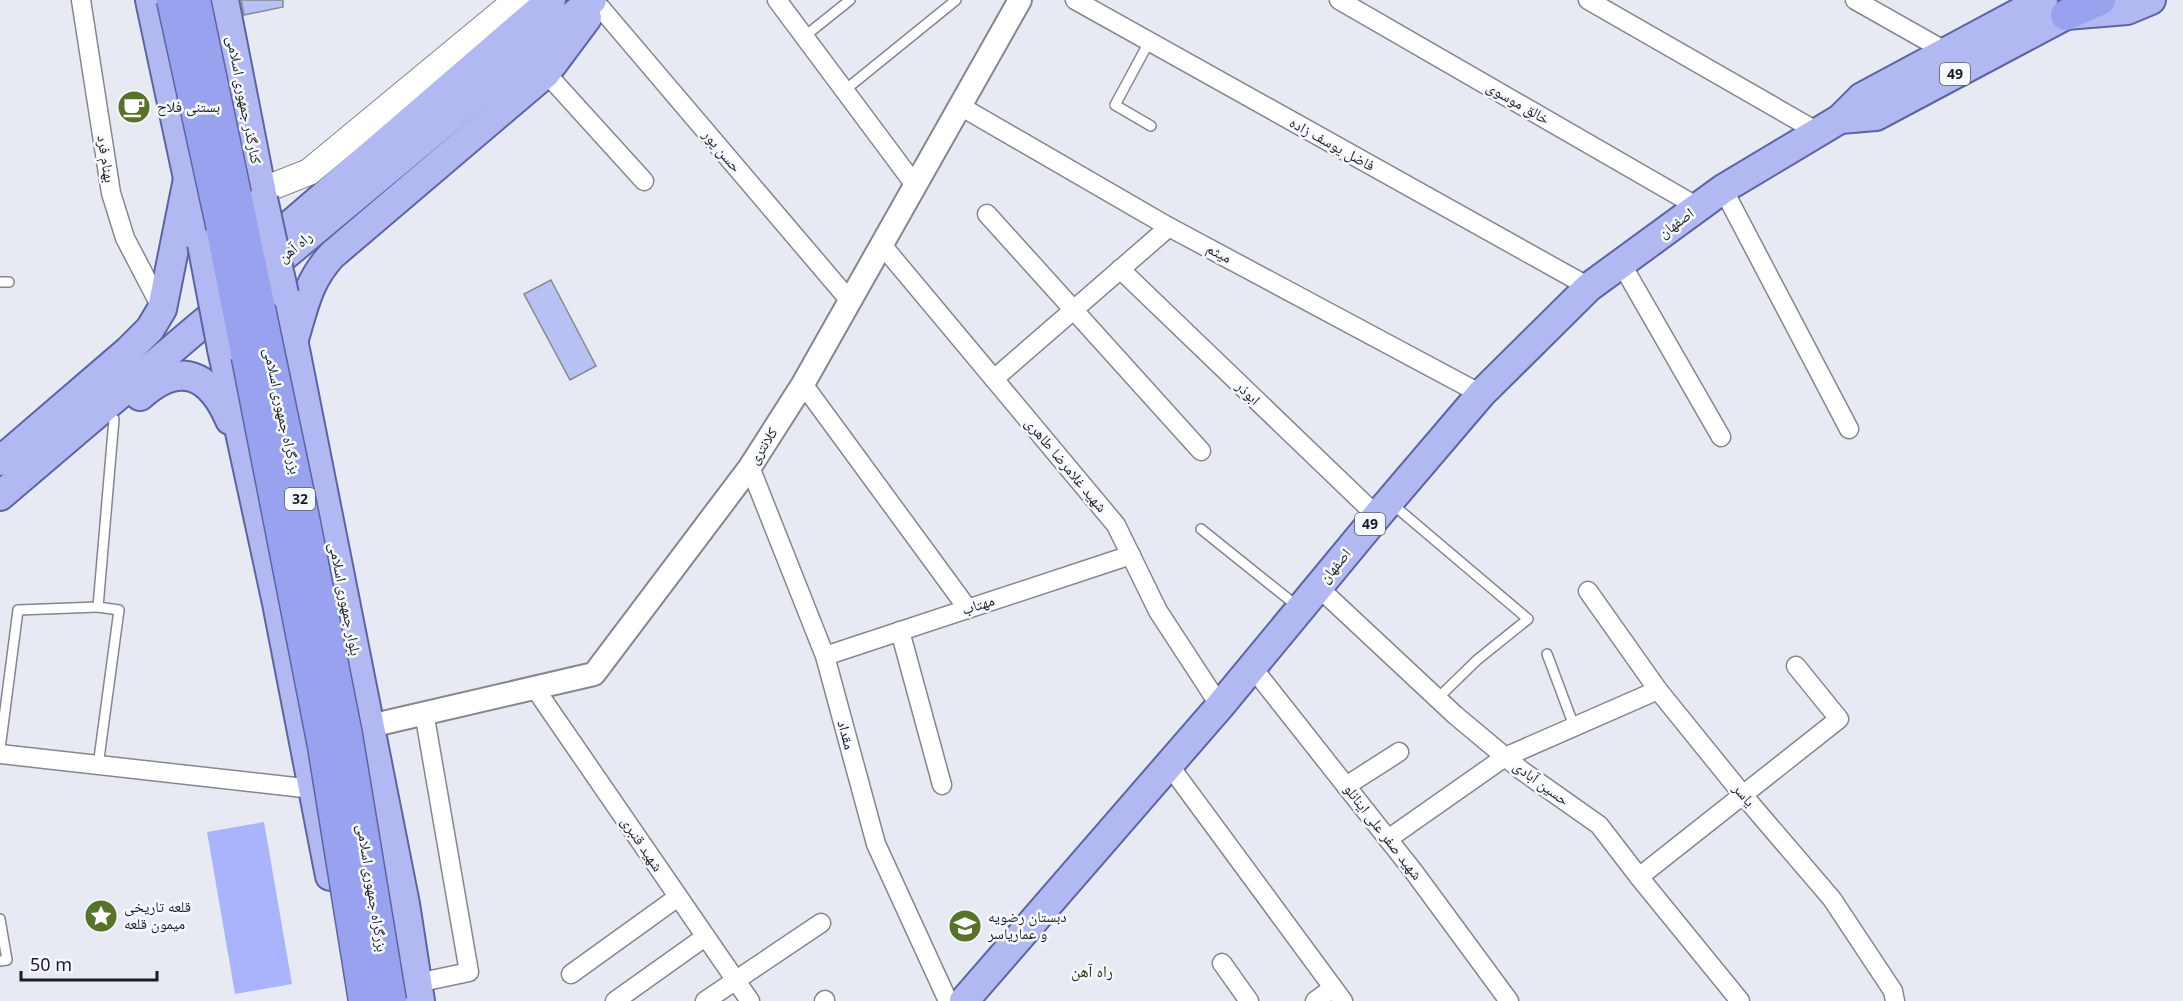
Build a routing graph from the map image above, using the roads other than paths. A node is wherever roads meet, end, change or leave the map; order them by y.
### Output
1 (81, 0) edge
2 (150, 0) edge
3 (172, 0) edge
4 (195, 0) edge
5 (224, 0) edge
6 (517, 0) edge
7 (551, 0) edge
8 (593, 0) edge
9 (777, 0) edge
10 (850, 0) edge
11 (956, 0) edge
12 (1020, 0) edge
13 (1075, 0) edge
14 (1339, 0) edge
15 (1588, 0) edge
16 (1855, 0) edge
17 (2100, 0) edge
18 (2151, 0) edge
19 (2054, 7) edge
20 (805, 36) junction
21 (1149, 42) junction
22 (1947, 52) junction
23 (546, 73) junction
24 (845, 90) junction
25 (960, 106) junction
26 (1829, 125) junction
27 (1150, 126) dead end
28 (188, 179) junction
29 (644, 181) dead end
30 (915, 185) junction
31 (1723, 189) junction
32 (262, 195) junction
33 (1698, 207) junction
34 (987, 214) dead end
35 (1169, 227) junction
36 (882, 244) junction
37 (1621, 263) junction
38 (1120, 269) junction
39 (1589, 287) junction
40 (850, 302) junction
41 (162, 309) junction
42 (1072, 310) junction
43 (293, 344) junction
44 (994, 379) junction
45 (803, 384) junction
46 (1481, 394) junction
47 (114, 419) junction
48 (1849, 429) dead end
49 (1722, 437) dead end
50 (1201, 451) dead end
51 (0, 461) edge
52 (750, 467) junction
53 (249, 471) junction
54 (0, 474) edge
55 (0, 496) edge
56 (1383, 509) junction
57 (0, 512) edge
58 (1201, 529) dead end
59 (1131, 555) junction
60 (1588, 591) dead end
61 (1309, 598) junction
62 (98, 607) junction
63 (968, 609) junction
64 (900, 631) junction
65 (1547, 654) dead end
66 (825, 656) junction
67 (1796, 666) dead end
68 (1252, 667) junction
69 (534, 687) junction
70 (1658, 690) junction
71 (1437, 699) junction
72 (1220, 706) junction
73 (424, 712) junction
74 (370, 726) junction
75 (1574, 726) junction
76 (0, 749) edge
77 (1400, 752) dead end
78 (0, 754) edge
79 (1505, 757) junction
80 (1168, 765) junction
81 (98, 766) junction
82 (942, 785) dead end
83 (1346, 786) junction
84 (313, 789) junction
85 (1743, 795) junction
86 (1388, 839) junction
87 (1639, 877) junction
88 (678, 897) junction
89 (405, 904) junction
90 (337, 912) junction
91 (0, 919) edge
92 (821, 923) dead end
93 (705, 937) junction
94 (0, 961) edge
95 (1222, 963) dead end
96 (571, 974) dead end
97 (736, 980) junction
98 (418, 992) edge
99 (1338, 994) edge
100 (350, 1001) edge
101 (364, 1001) edge
102 (391, 1001) edge
103 (615, 1001) edge
104 (705, 1001) edge
105 (750, 1001) edge
106 (948, 1001) edge
107 (963, 1001) edge
108 (1249, 1001) edge
109 (1315, 1001) edge
110 (1509, 1001) edge
111 (1740, 1001) edge
112 (1894, 1001) edge

1 - 41 street, بهنام فرد
2 - 28 main road
3 - 101 highway, بزرگراه جمهوری اسلامی / 32, bridge
4 - 102 highway, بزرگراه جمهوری اسلامی / 32, bridge
5 - 32 main road, کنارگذر جمهوری اسلامی / 32
6 - 32 main road
7 - 54 main road, راه آهن
8 - 23 main road
8 - 40 street, حسن پور
8 - 55 main road, راه آهن
9 - 20 street
10 - 20 lane
11 - 24 lane
12 - 25 street, کلانتری
13 - 21 street, فاضل یوسف زاده
14 - 33 street, خالق موسوی
15 - 26 street
16 - 22 street
17 - 19 highway, اصفهان / 49
18 - 19 main road
19 - 22 main road, اصفهان / 49
19 - 26 main road, اصفهان / 49
20 - 24 street
21 - 27 lane
21 - 39 street, فاضل یوسف زاده
22 - 26 main road, اصفهان / 49
23 - 29 street
23 - 43 main road
24 - 30 street
25 - 30 street, کلانتری
25 - 35 street, میثم
26 - 31 main road, اصفهان / 49
28 - 41 main road
28 - 53 main road, bridge
30 - 36 street, کلانتری
31 - 33 main road, اصفهان / 49
31 - 48 street
32 - 43 main road, بلوار جمهوری اسلامی / 32, bridge
33 - 37 main road, اصفهان / 49
34 - 42 street
35 - 38 street
35 - 46 street, میثم
36 - 40 street, کلانتری
36 - 44 street, شهید غلامرضا طاهری
37 - 39 main road, اصفهان / 49
37 - 49 street
38 - 42 street
38 - 56 street, ابوذر
39 - 46 main road, اصفهان / 49
40 - 45 street, کلانتری
41 - 51 main road
42 - 44 street
42 - 50 street
43 - 74 main road, بلوار جمهوری اسلامی / 32
44 - 59 street, شهید غلامرضا طاهری
45 - 52 street, کلانتری
45 - 63 street
46 - 56 main road, اصفهان / 49
47 - 53 main road
47 - 57 main road
47 - 62 lane
52 - 66 street, مقداد
52 - 69 street, کلانتری
53 - 84 main road
56 - 61 main road, اصفهان / 49
56 - 71 lane
58 - 61 lane
59 - 63 street, مهتاب
59 - 72 street, شهید غلامرضا طاهری
60 - 70 street, یاسر
61 - 68 main road, اصفهان / 49
61 - 71 street, حسین آبادی
62 - 76 lane
62 - 81 lane
63 - 64 street, مهتاب
64 - 66 street, مهتاب
64 - 82 street
65 - 75 lane
66 - 106 street, مقداد
67 - 85 street
68 - 72 main road, اصفهان / 49
68 - 83 street, شهید صفر علی اینانلو
69 - 73 street, کلانتری
69 - 88 street, شهید قنبری
70 - 75 street
70 - 85 street, یاسر
71 - 79 street, حسین آبادی
72 - 80 main road, اصفهان / 49
73 - 74 street, کلانتری
73 - 98 street
74 - 89 main road, بلوار جمهوری اسلامی / 32
75 - 79 street
77 - 83 street
78 - 81 street
79 - 86 street
79 - 87 street, حسین آبادی
80 - 99 street
80 - 107 main road, اصفهان / 49
81 - 84 street
83 - 86 street, شهید صفر علی اینانلو
84 - 90 main road
85 - 87 street
85 - 112 street, یاسر
86 - 110 street, شهید صفر علی اینانلو
87 - 111 street, حسین آبادی
88 - 93 street, شهید قنبری
88 - 96 street
89 - 90 main road
89 - 98 main road, بلوار جمهوری اسلامی / 32
90 - 100 main road
91 - 94 lane
92 - 97 street
93 - 97 street, شهید قنبری
93 - 103 street
95 - 108 street
97 - 104 street
97 - 105 street, شهید قنبری
99 - 109 street

